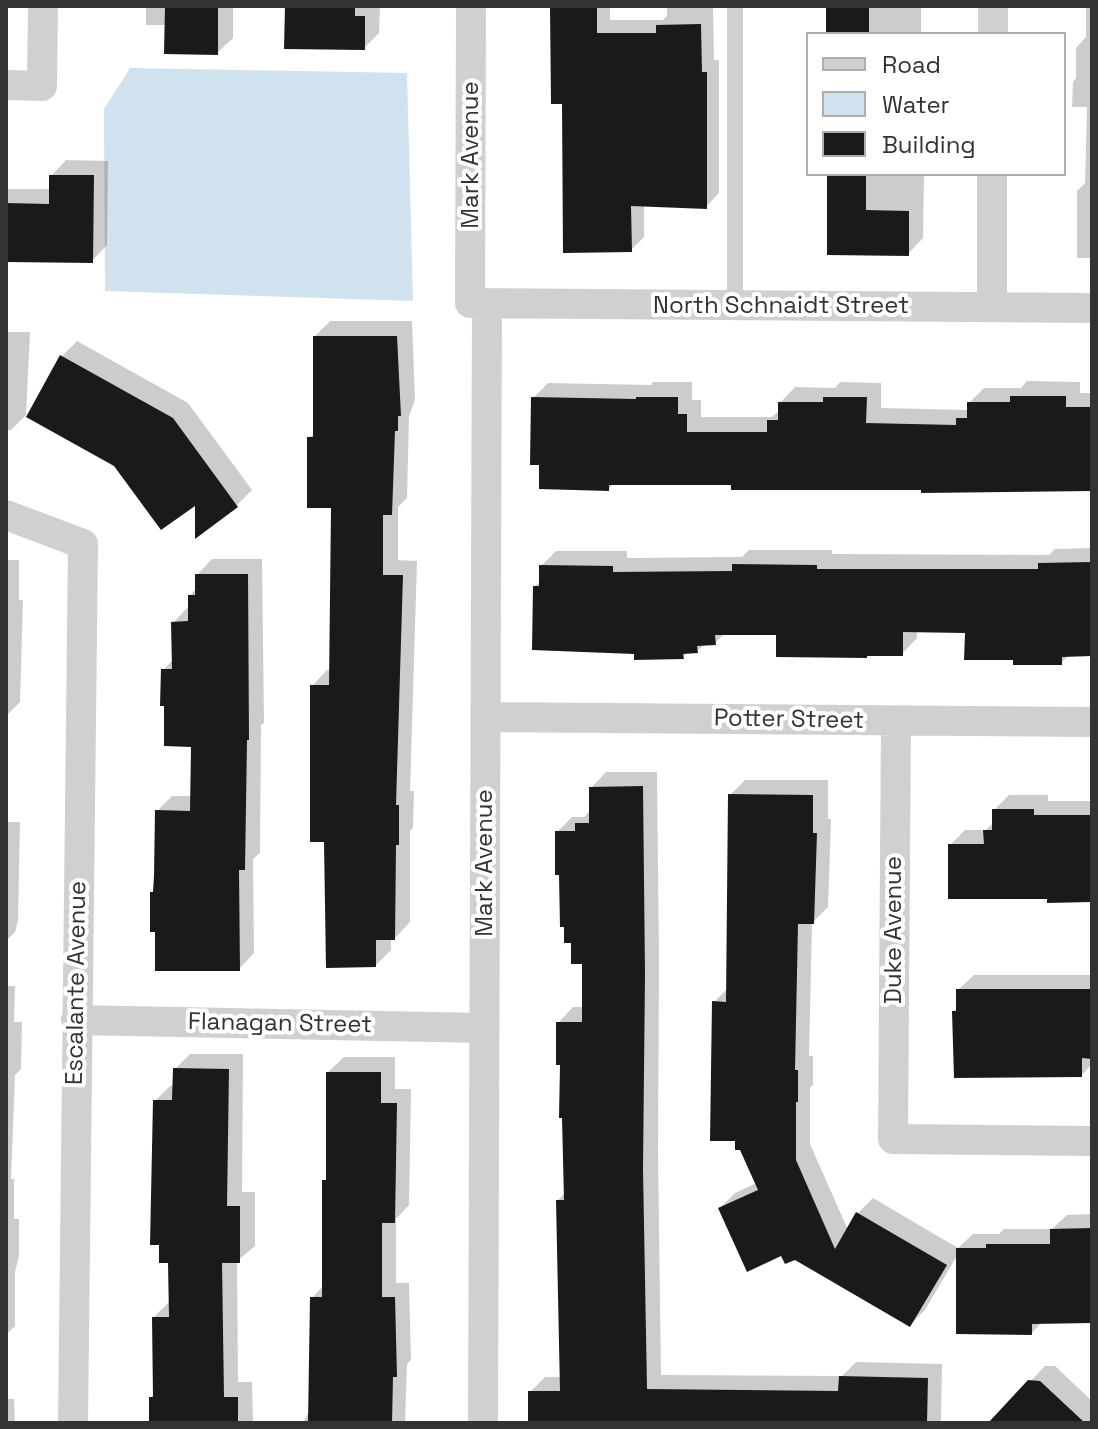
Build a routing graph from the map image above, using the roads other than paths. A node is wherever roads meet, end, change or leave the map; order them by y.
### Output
1 (43, 6) edge
2 (471, 6) edge
3 (735, 6) edge
4 (993, 6) edge
5 (993, 32) edge
6 (6, 85) edge
7 (992, 176) edge
8 (479, 303) junction
9 (735, 305) junction
10 (992, 307) junction
11 (1092, 308) edge
12 (6, 515) edge
13 (486, 717) junction
14 (896, 721) junction
15 (1092, 722) edge
16 (76, 1020) junction
17 (484, 1028) junction
18 (1092, 1141) edge
19 (73, 1423) edge
20 (483, 1423) edge

1 - 6 street
2 - 8 street, Mark Avenue
3 - 9 lane
4 - 5 street
7 - 10 street
8 - 9 street, North Schnaidt Street
8 - 13 street, Mark Avenue
9 - 10 street, North Schnaidt Street
10 - 11 street, North Schnaidt Street
12 - 16 street, Escalante Avenue
13 - 14 street, Potter Street
13 - 17 street, Mark Avenue
14 - 15 street, Potter Street
14 - 18 street, Duke Avenue
16 - 17 street, Flanagan Street
16 - 19 street, Escalante Avenue
17 - 20 street, Mark Avenue

